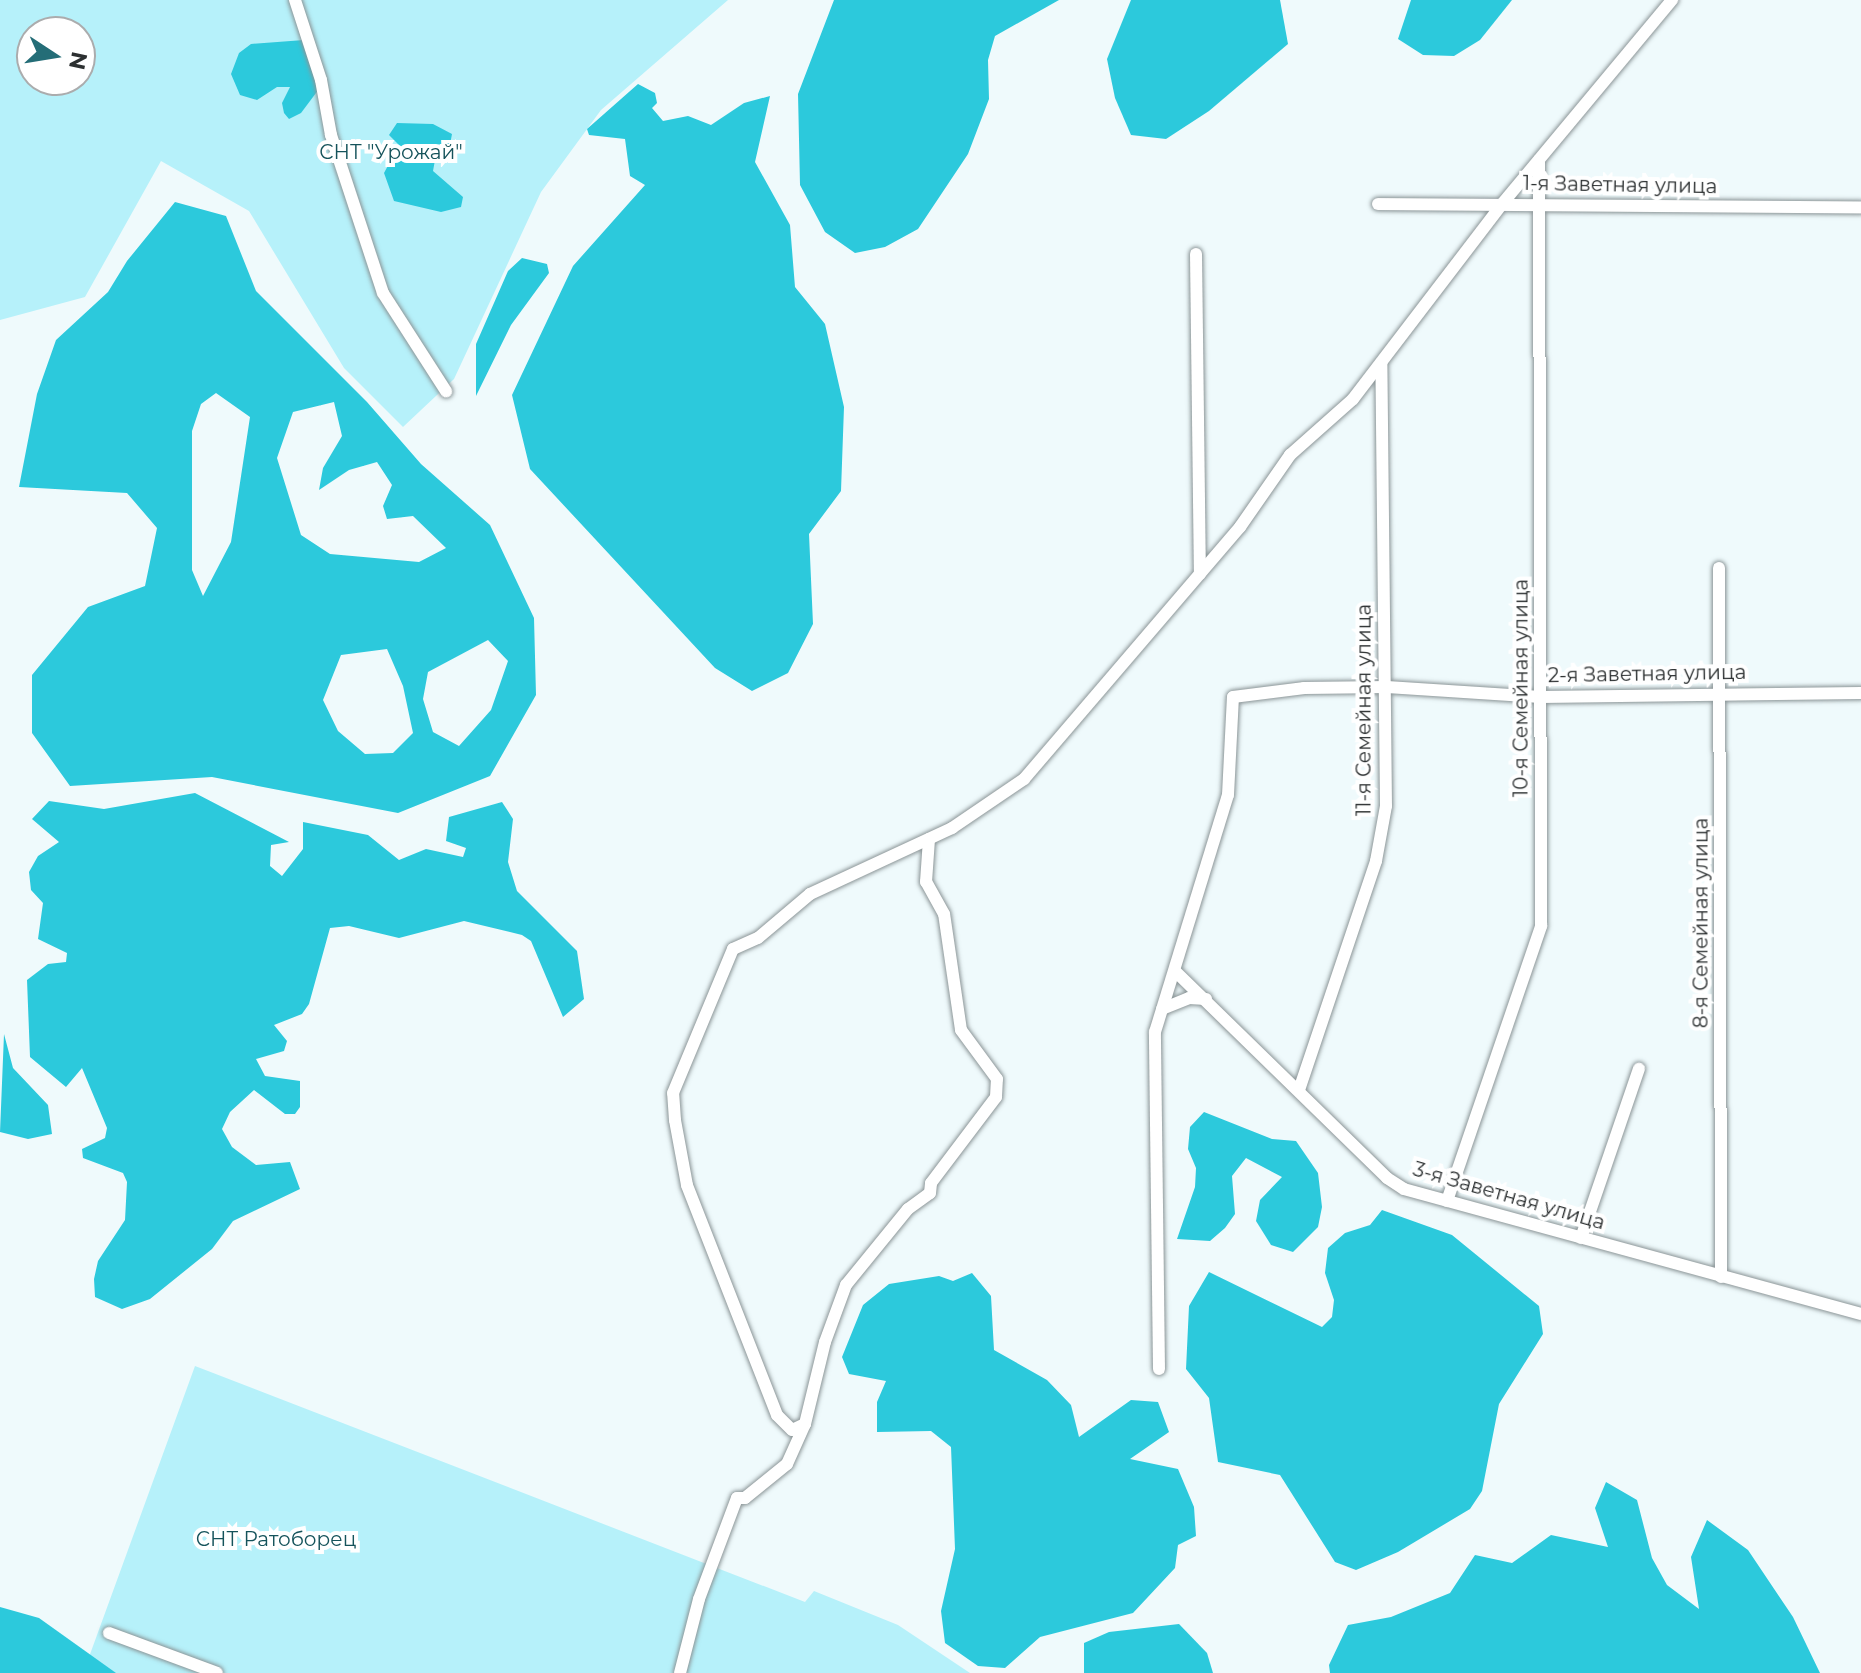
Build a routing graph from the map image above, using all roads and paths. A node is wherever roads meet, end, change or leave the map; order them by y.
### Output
1 (295, 0) edge
2 (1672, 0) edge
3 (1539, 160) junction
4 (1378, 204) dead end
5 (1502, 204) junction
6 (1536, 205) junction
7 (1861, 207) edge
8 (1196, 254) dead end
9 (1381, 363) junction
10 (446, 391) dead end
11 (1719, 568) dead end
12 (1200, 574) junction
13 (1387, 687) junction
14 (1719, 692) junction
15 (1861, 693) edge
16 (1541, 697) junction
17 (929, 839) junction
18 (1176, 972) junction
19 (1206, 999) junction
20 (1162, 1009) junction
21 (1639, 1069) dead end
22 (1299, 1090) junction
23 (1447, 1201) junction
24 (1581, 1238) junction
25 (1721, 1277) junction
26 (1861, 1314) edge
27 (1159, 1369) dead end
28 (805, 1424) junction
29 (109, 1633) dead end
30 (217, 1673) edge
31 (680, 1673) edge

1 - 10 street
2 - 3 street
3 - 5 street
3 - 6 street, 10-я Семейная улица
4 - 5 street, 1-я Заветная улица
5 - 6 street, 1-я Заветная улица
5 - 9 street
6 - 7 street, 1-я Заветная улица
6 - 16 street, 10-я Семейная улица
8 - 12 street
9 - 12 street
9 - 13 street, 11-я Семейная улица
11 - 14 street, 8-я Семейная улица
12 - 17 street
13 - 16 street, 2-я Заветная улица
13 - 18 street, 2-я Заветная улица
13 - 22 street, 11-я Семейная улица
14 - 15 street, 2-я Заветная улица
14 - 16 street, 2-я Заветная улица
14 - 25 street, 8-я Семейная улица
16 - 23 street, 10-я Семейная улица
17 - 28 street
17 - 28 street
18 - 19 street, 3-я Заветная улица
18 - 20 street
19 - 20 street
19 - 22 street, 3-я Заветная улица
20 - 27 street
21 - 24 street
22 - 23 street, 3-я Заветная улица
23 - 24 street, 3-я Заветная улица
24 - 25 street, 3-я Заветная улица
25 - 26 street, 3-я Заветная улица
28 - 31 street
29 - 30 street

